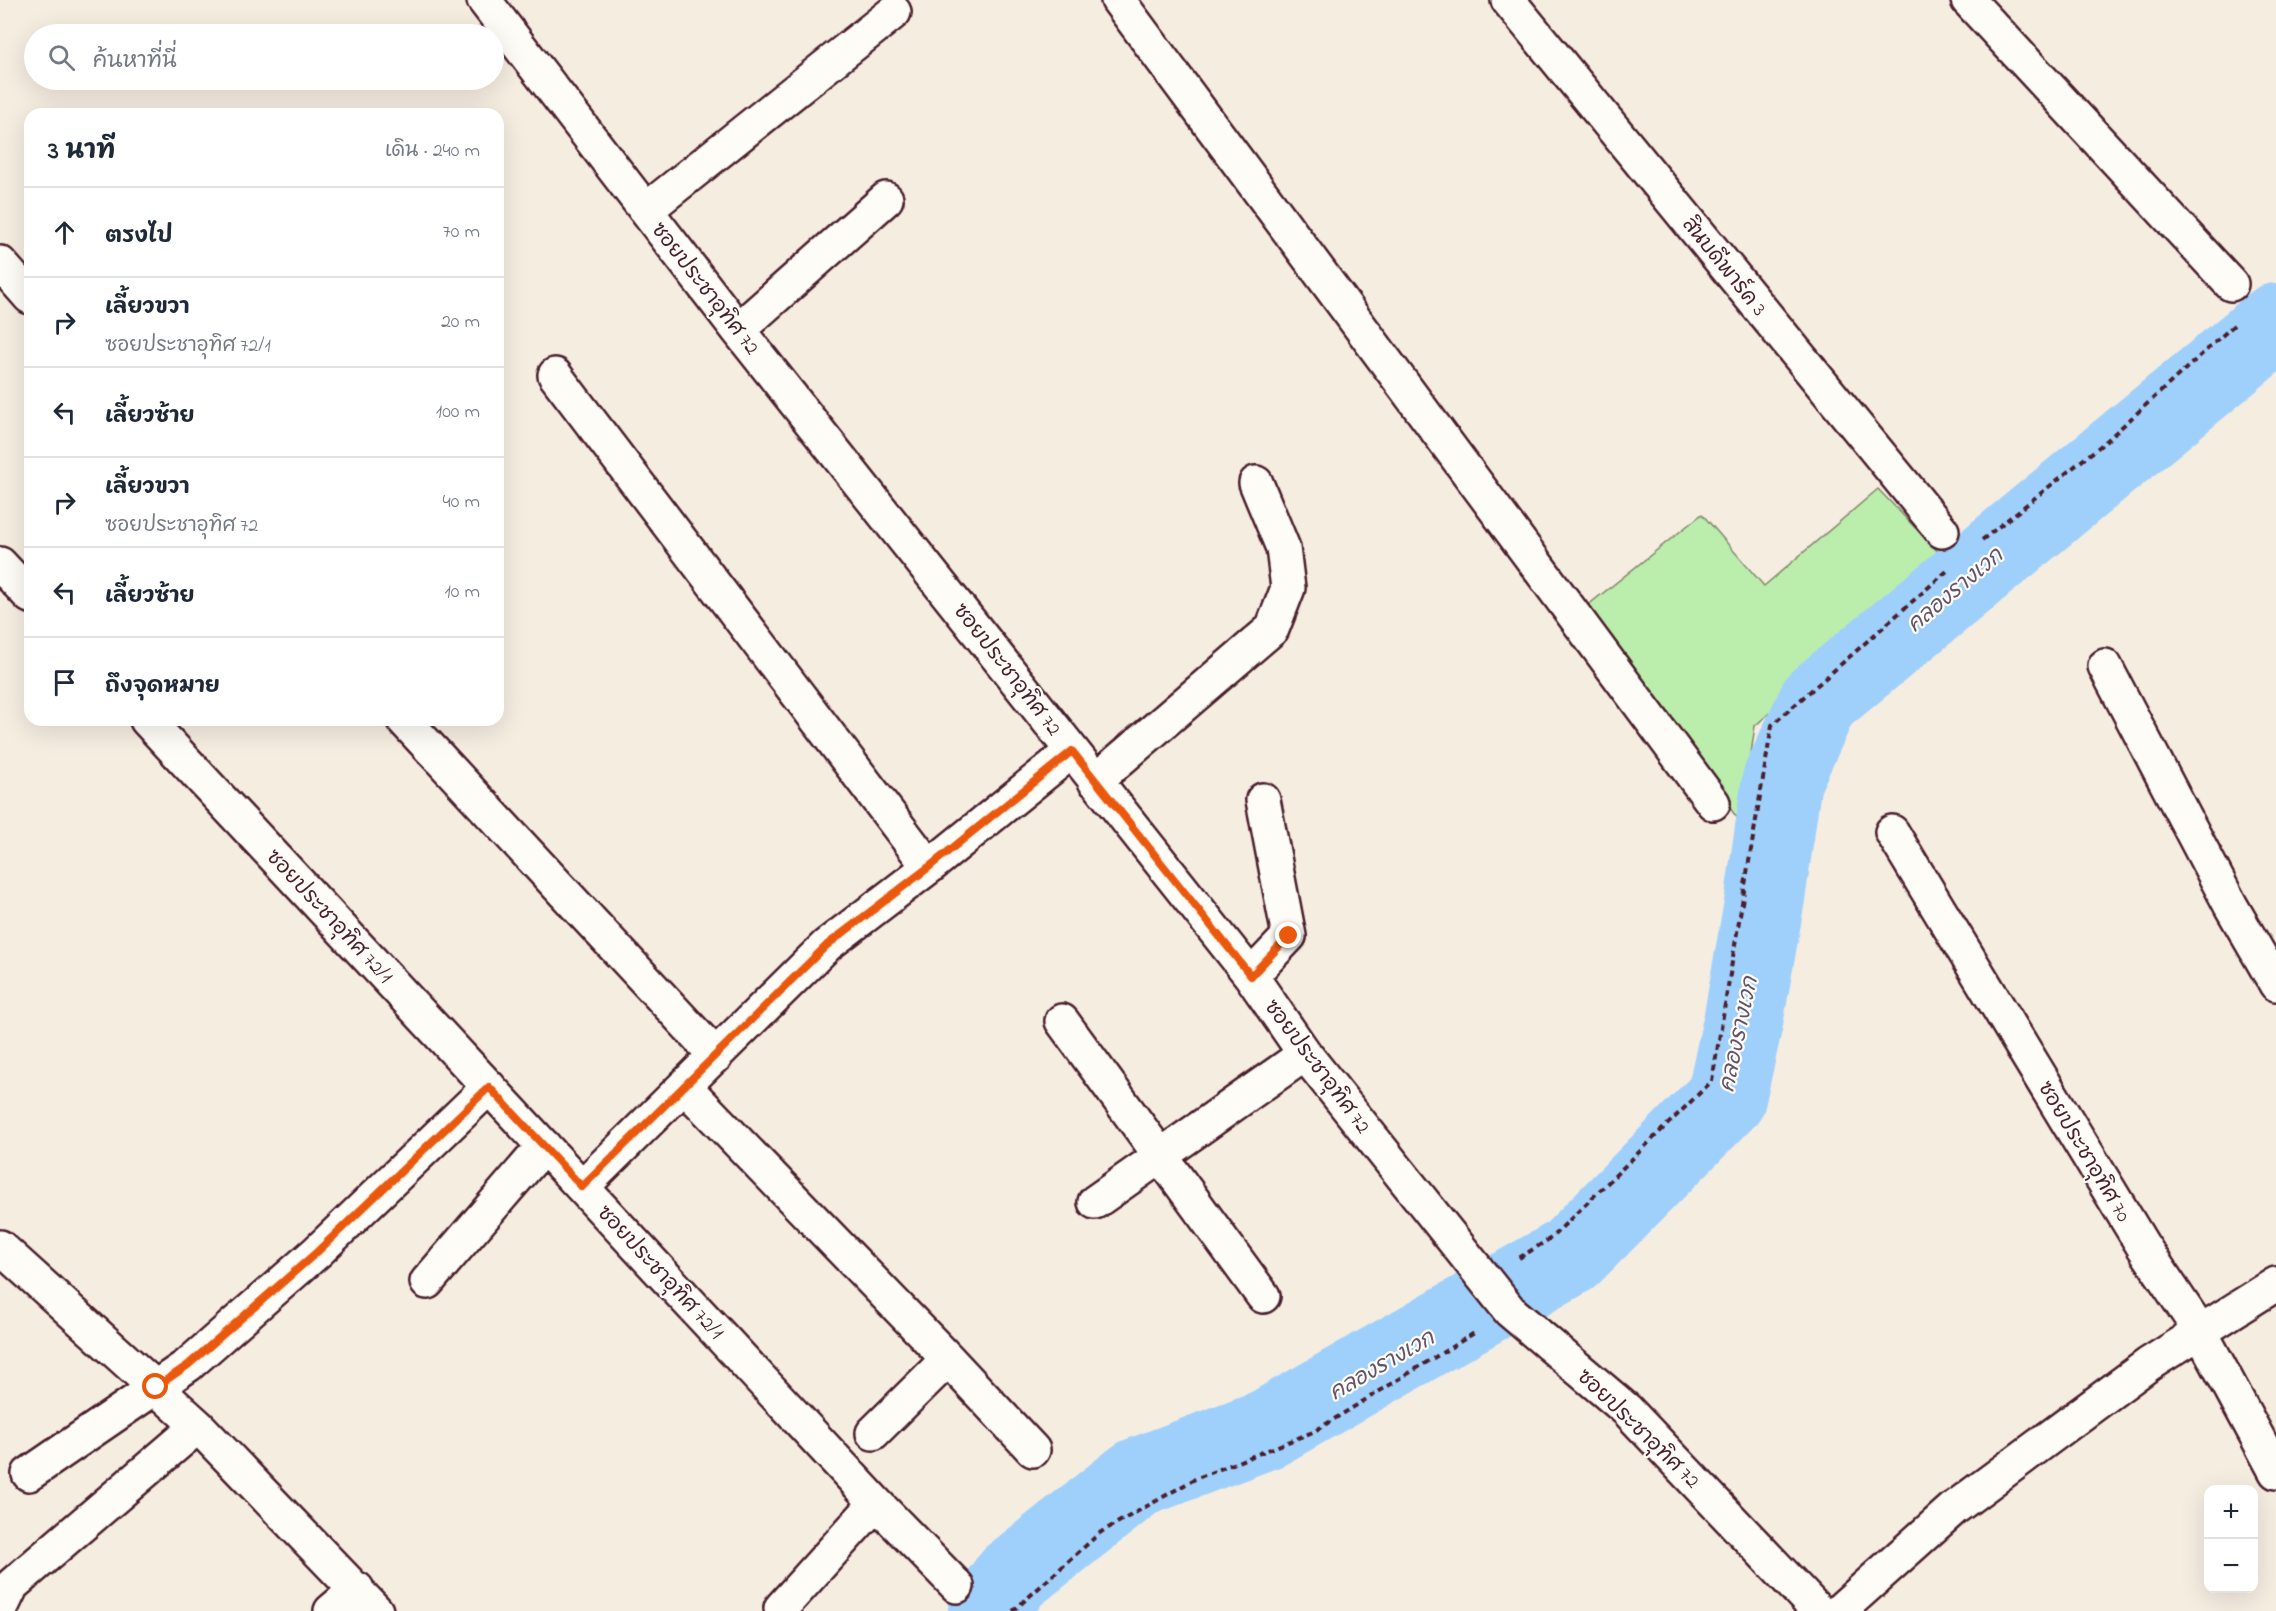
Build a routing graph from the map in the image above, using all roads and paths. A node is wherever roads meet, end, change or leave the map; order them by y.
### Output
1 (484, 0) edge
2 (1118, 0) edge
3 (1508, 0) edge
4 (1968, 0) edge
5 (894, 12) dead end
6 (503, 24) edge
7 (504, 26) edge
8 (886, 200) dead end
9 (646, 210) junction
10 (0, 263) edge
11 (2231, 284) dead end
12 (24, 290) edge
13 (2236, 323) dead end
14 (738, 330) junction
15 (555, 375) dead end
16 (1256, 483) dead end
17 (1942, 531) dead end
18 (1980, 542) dead end
19 (0, 564) edge
20 (1954, 564) dead end
21 (24, 590) edge
22 (2105, 666) dead end
23 (153, 726) edge
24 (410, 726) edge
25 (1072, 751) junction
26 (1095, 782) junction
27 (1263, 800) dead end
28 (1713, 803) dead end
29 (1892, 832) dead end
30 (929, 867) junction
31 (1251, 976) junction
32 (2276, 984) edge
33 (1062, 1021) dead end
34 (1305, 1054) junction
35 (716, 1056) junction
36 (684, 1086) junction
37 (489, 1087) junction
38 (544, 1146) junction
39 (1160, 1156) junction
40 (582, 1187) junction
41 (1095, 1202) dead end
42 (0, 1247) edge
43 (1477, 1269) junction
44 (427, 1282) dead end
45 (2276, 1284) edge
46 (1263, 1296) dead end
47 (1510, 1311) junction
48 (2200, 1331) junction
49 (948, 1359) junction
50 (156, 1387) junction
51 (198, 1426) junction
52 (873, 1433) dead end
53 (1033, 1450) dead end
54 (2276, 1472) edge
55 (29, 1474) dead end
56 (876, 1503) junction
57 (957, 1586) dead end
58 (366, 1600) edge
59 (781, 1608) dead end
60 (0, 1610) edge
61 (331, 1611) edge
62 (1013, 1611) edge
63 (1818, 1611) edge
64 (1839, 1611) edge

1 - 6 street, ซอยประชาอุทิศ 72
2 - 28 street
3 - 17 street, สินบดีพาร์ค 3
4 - 11 street
5 - 9 street
7 - 9 street, ซอยประชาอุทิศ 72
8 - 14 street
9 - 14 street, ซอยประชาอุทิศ 72
10 - 12 street
13 - 18 path
14 - 25 street, ซอยประชาอุทิศ 72
15 - 30 street
16 - 26 street
19 - 21 street
20 - 43 path
22 - 32 street
23 - 37 street, ซอยประชาอุทิศ 72/1
24 - 35 street
25 - 26 street, ซอยประชาอุทิศ 72
25 - 30 street
26 - 31 street, ซอยประชาอุทิศ 72
27 - 31 street
29 - 48 street, ซอยประชาอุทิศ 70
30 - 35 street
31 - 34 street, ซอยประชาอุทิศ 72
33 - 39 street
34 - 39 street
34 - 43 street, ซอยประชาอุทิศ 72
35 - 36 street
36 - 40 street
36 - 49 street
37 - 38 street, ซอยประชาอุทิศ 72/1
37 - 50 street
38 - 40 street, ซอยประชาอุทิศ 72/1
38 - 44 street
39 - 41 street
39 - 46 street
40 - 56 street, ซอยประชาอุทิศ 72/1
42 - 50 street
43 - 47 street, ซอยประชาอุทิศ 72
45 - 48 street
47 - 62 path
47 - 63 street, ซอยประชาอุทิศ 72
48 - 54 street, ซอยประชาอุทิศ 70
48 - 64 street
49 - 52 street
49 - 53 street
50 - 51 street
50 - 55 street
51 - 58 street
51 - 60 street
56 - 57 street, ซอยประชาอุทิศ 72/1
56 - 59 street
58 - 61 street

